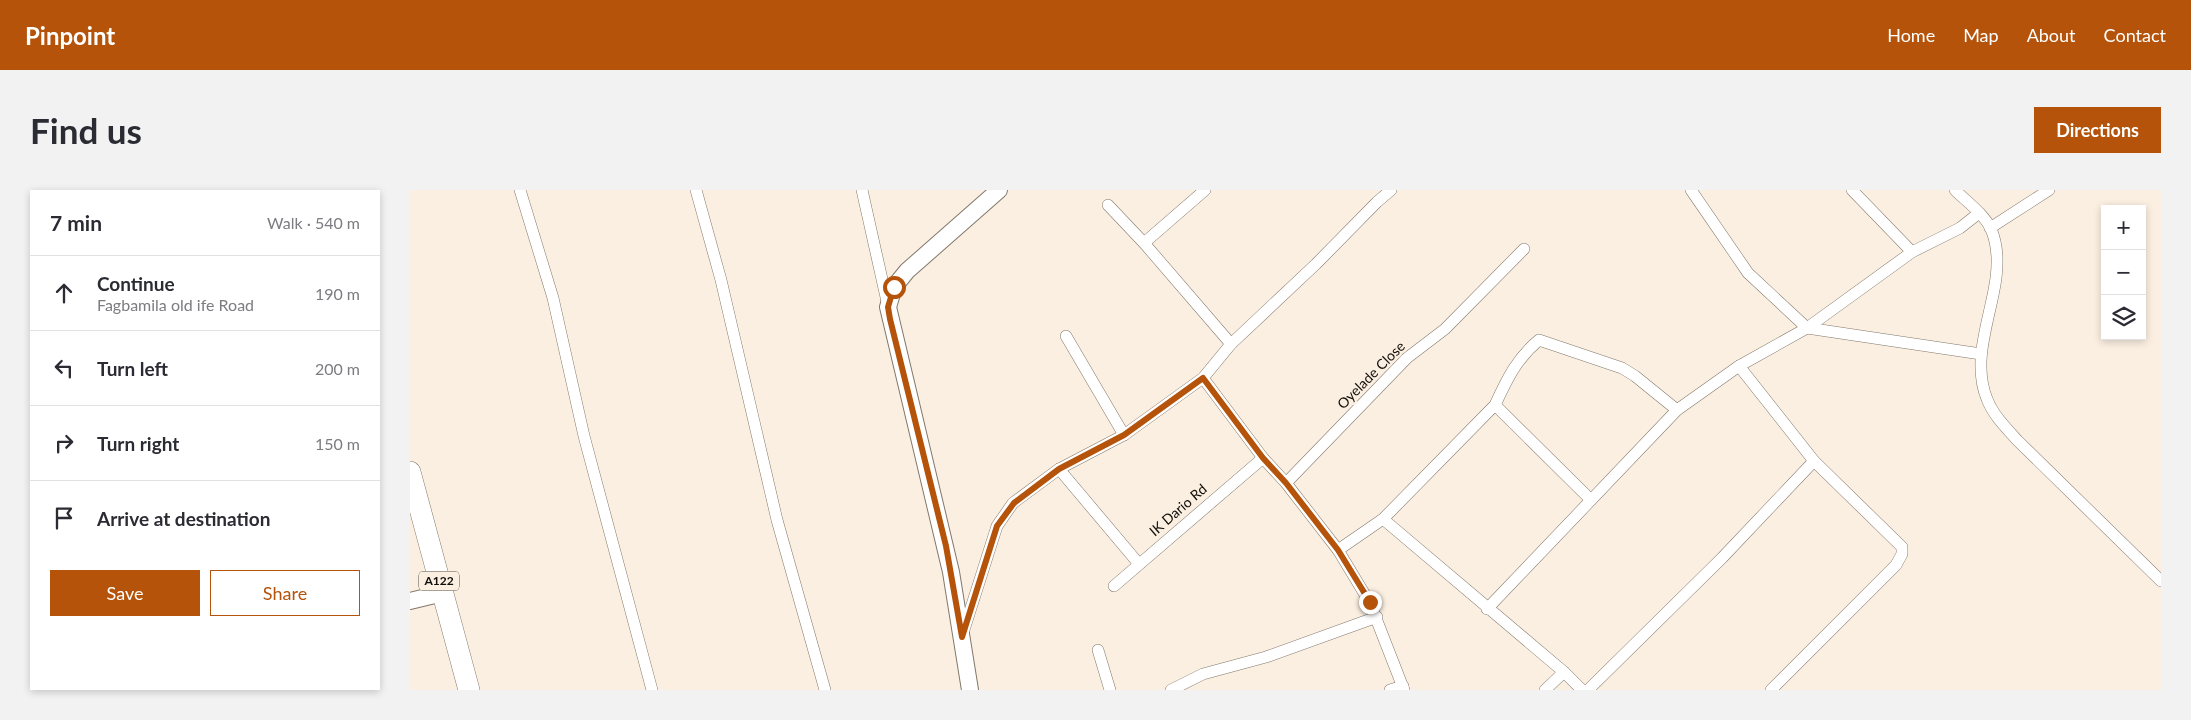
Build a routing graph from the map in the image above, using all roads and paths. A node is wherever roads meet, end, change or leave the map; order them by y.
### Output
1 (520, 190) edge
2 (696, 190) edge
3 (862, 190) edge
4 (1205, 190) edge
5 (1391, 190) edge
6 (1691, 190) edge
7 (1852, 190) edge
8 (1955, 190) edge
9 (2049, 190) edge
10 (996, 191) edge
11 (1108, 205) dead end
12 (1979, 213) junction
13 (1990, 228) junction
14 (1144, 243) junction
15 (1524, 249) dead end
16 (1912, 252) junction
17 (888, 307) junction
18 (1806, 328) junction
19 (1066, 336) dead end
20 (1232, 344) junction
21 (1981, 354) junction
22 (1739, 366) junction
23 (1203, 378) junction
24 (1495, 405) junction
25 (1677, 410) junction
26 (1124, 435) junction
27 (1263, 458) junction
28 (1814, 461) junction
29 (1059, 469) junction
30 (410, 472) edge
31 (1286, 483) junction
32 (1591, 500) junction
33 (1382, 520) junction
34 (410, 524) edge
35 (1338, 550) junction
36 (1139, 564) junction
37 (2161, 581) edge
38 (1114, 586) dead end
39 (427, 597) edge
40 (1487, 608) junction
41 (1377, 616) junction
42 (962, 637) junction
43 (1098, 650) dead end
44 (1564, 672) junction
45 (1404, 688) edge
46 (457, 690) edge
47 (469, 690) edge
48 (652, 690) edge
49 (824, 690) edge
50 (970, 690) edge
51 (1110, 690) edge
52 (1171, 690) edge
53 (1390, 690) edge
54 (1545, 690) edge
55 (1582, 690) edge
56 (1588, 690) edge
57 (1771, 690) edge

1 - 48 street
2 - 49 street
3 - 17 street
4 - 14 street
5 - 20 street
6 - 18 street
7 - 16 street
8 - 12 street
9 - 13 street
10 - 17 street
11 - 14 street
12 - 13 street
12 - 16 street
13 - 21 street
14 - 20 street
15 - 31 street, Oyelade Close
16 - 18 street
17 - 42 street
18 - 21 street
18 - 22 street
19 - 26 street
20 - 23 street
21 - 37 street
22 - 25 street
22 - 28 street
23 - 26 street
23 - 27 street
24 - 25 street
24 - 32 street
24 - 33 street
25 - 32 street
26 - 29 street
27 - 31 street
27 - 36 street, IK Dario Rd
28 - 56 street
28 - 57 street
29 - 36 street
29 - 42 street
30 - 39 highway, A122
31 - 35 street
32 - 40 street
33 - 35 street
33 - 40 street
34 - 39 highway, A122
35 - 41 street
36 - 38 street, IK Dario Rd
39 - 46 highway, A122
39 - 47 highway, A122
40 - 44 street
41 - 45 street
41 - 52 street
42 - 50 street
43 - 51 street
44 - 54 street
44 - 55 street
45 - 53 street

